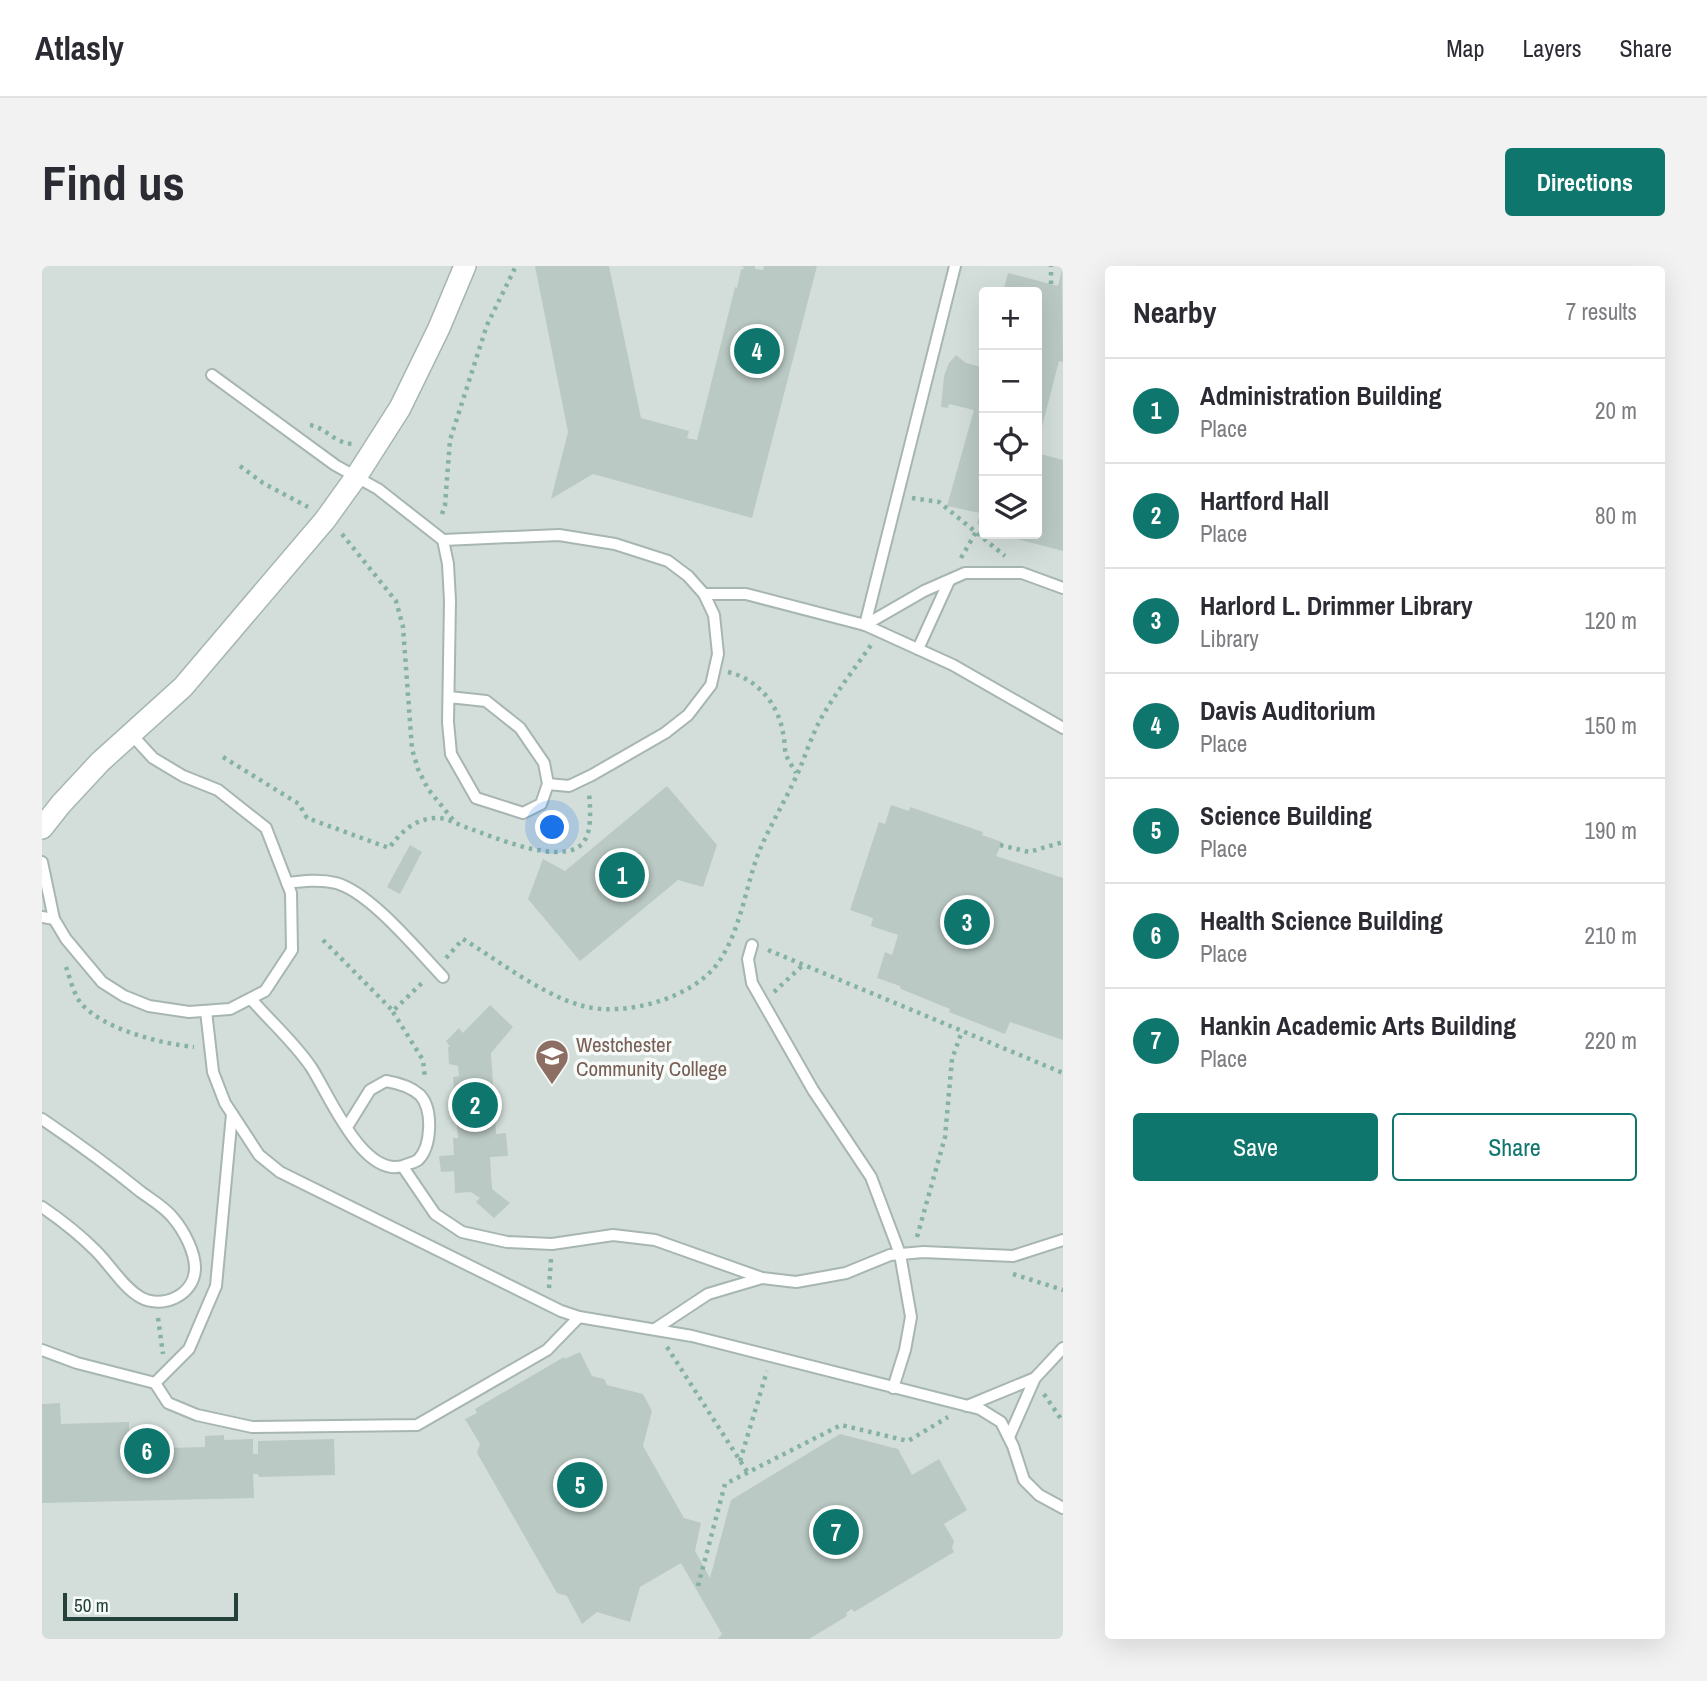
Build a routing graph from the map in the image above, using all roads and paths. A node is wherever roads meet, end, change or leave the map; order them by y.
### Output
1 (465, 266) edge
2 (516, 266) edge
3 (955, 266) edge
4 (1051, 266) edge
5 (1051, 284) dead end
6 (212, 375) dead end
7 (274, 421) junction
8 (359, 441) dead end
9 (240, 466) dead end
10 (356, 477) junction
11 (897, 496) junction
12 (314, 511) dead end
13 (442, 514) dead end
14 (337, 528) dead end
15 (443, 540) junction
16 (1021, 573) junction
17 (949, 580) junction
18 (1063, 588) edge
19 (704, 594) junction
20 (865, 625) junction
21 (880, 633) junction
22 (918, 649) junction
23 (725, 671) dead end
24 (449, 697) junction
25 (1063, 728) edge
26 (131, 734) junction
27 (223, 757) dead end
28 (797, 774) junction
29 (548, 784) junction
30 (589, 788) dead end
31 (456, 824) junction
32 (42, 828) edge
33 (1063, 842) edge
34 (1000, 845) dead end
35 (42, 862) edge
36 (287, 883) junction
37 (42, 917) edge
38 (54, 919) junction
39 (730, 938) junction
40 (323, 940) dead end
41 (752, 945) junction
42 (803, 965) junction
43 (439, 973) junction
44 (251, 999) junction
45 (762, 1002) junction
46 (206, 1011) junction
47 (393, 1012) junction
48 (962, 1031) junction
49 (1063, 1073) edge
50 (421, 1096) junction
51 (232, 1114) junction
52 (42, 1119) edge
53 (347, 1127) junction
54 (403, 1167) junction
55 (42, 1207) edge
56 (1063, 1240) edge
57 (552, 1244) junction
58 (912, 1253) junction
59 (900, 1254) junction
60 (762, 1278) junction
61 (156, 1303) junction
62 (548, 1304) junction
63 (579, 1317) junction
64 (655, 1329) junction
65 (1063, 1348) edge
66 (42, 1350) edge
67 (770, 1356) junction
68 (165, 1373) junction
69 (1035, 1378) junction
70 (155, 1383) junction
71 (893, 1388) junction
72 (967, 1406) junction
73 (1063, 1422) edge
74 (1009, 1437) junction
75 (740, 1461) junction
76 (748, 1473) junction
77 (1063, 1508) edge
78 (698, 1586) dead end

1 - 10 street
2 - 13 path
3 - 11 lane
4 - 5 path
6 - 7 lane
7 - 8 path
7 - 10 lane
9 - 12 path
10 - 15 lane
10 - 26 street
11 - 16 path
11 - 20 lane
14 - 31 path
15 - 19 lane
15 - 24 lane
16 - 17 lane
16 - 18 lane
17 - 20 lane
17 - 22 lane
19 - 20 lane
19 - 29 lane
20 - 21 lane
21 - 22 lane
21 - 28 path
22 - 25 lane
23 - 28 path
24 - 29 lane
24 - 29 lane
26 - 32 street
26 - 36 lane
27 - 31 path
28 - 39 path
30 - 31 path
33 - 34 path
35 - 38 lane
36 - 43 lane
36 - 44 lane
37 - 38 lane
38 - 46 lane
39 - 41 path
39 - 43 path
40 - 47 path
41 - 42 path
41 - 45 lane
42 - 45 path
42 - 48 path
43 - 47 path
44 - 46 lane
44 - 53 lane
45 - 59 lane
46 - 51 lane
47 - 50 path
48 - 49 path
48 - 58 path
50 - 53 lane
50 - 54 lane
51 - 62 lane
51 - 68 lane
52 - 61 lane
53 - 54 lane
54 - 57 lane
55 - 61 lane
56 - 58 lane
57 - 60 lane
57 - 62 path
58 - 59 lane
59 - 60 lane
59 - 71 lane
60 - 64 lane
61 - 68 path
62 - 63 lane
63 - 64 lane
63 - 70 lane
64 - 67 lane
64 - 75 path
65 - 69 lane
66 - 70 lane
67 - 71 lane
67 - 75 path
68 - 70 lane
69 - 72 lane
69 - 73 path
69 - 74 lane
71 - 72 lane
72 - 74 lane
72 - 76 path
74 - 77 lane
75 - 76 path
76 - 78 path

